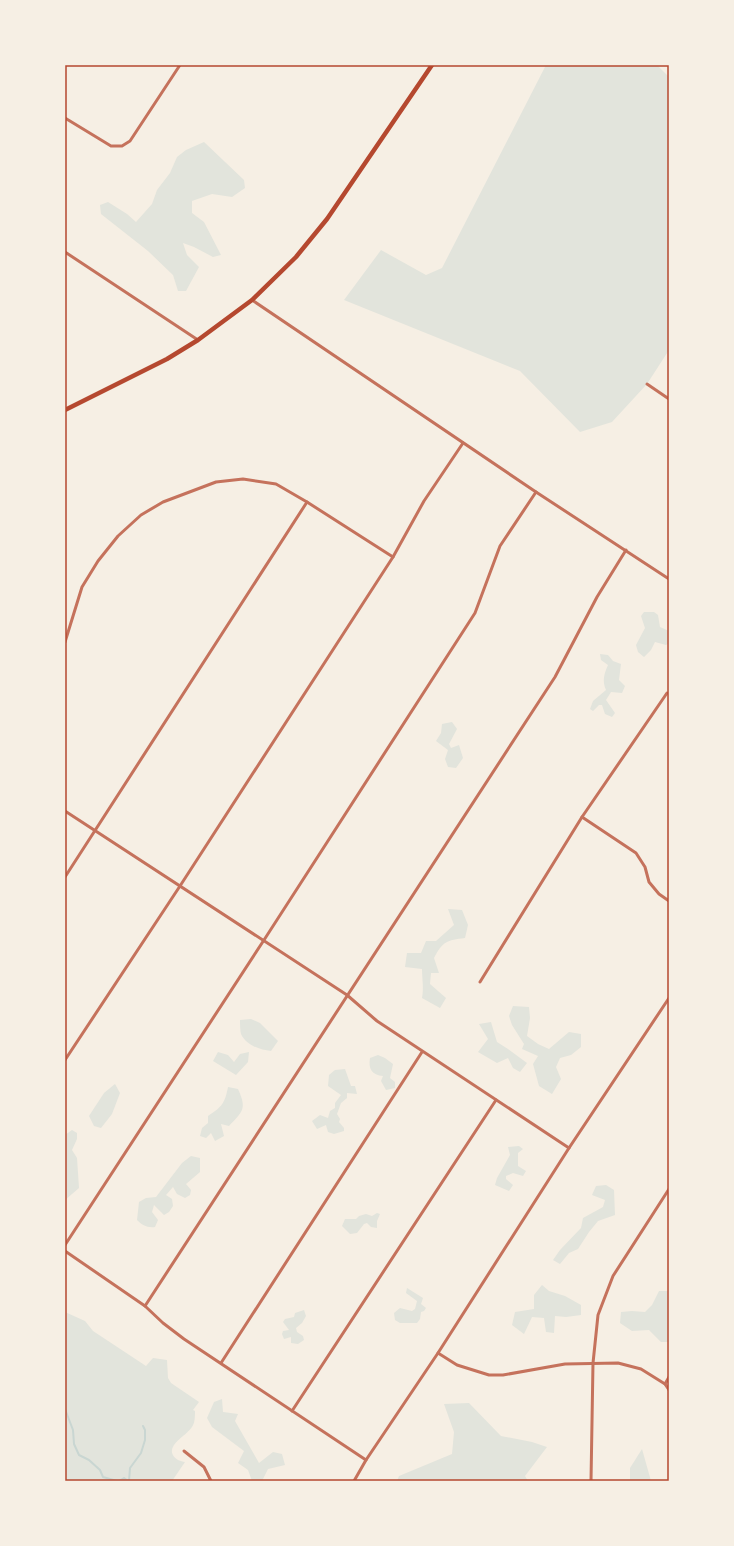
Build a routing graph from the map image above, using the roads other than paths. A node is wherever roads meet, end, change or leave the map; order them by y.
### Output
1 (180, 65) edge
2 (432, 65) edge
3 (65, 118) edge
4 (65, 252) edge
5 (252, 300) junction
6 (198, 340) junction
7 (647, 384) dead end
8 (669, 399) edge
9 (65, 410) edge
10 (463, 443) junction
11 (536, 492) junction
12 (307, 502) junction
13 (626, 550) junction
14 (393, 557) junction
15 (669, 579) edge
16 (65, 642) edge
17 (667, 693) dead end
18 (65, 810) edge
19 (582, 817) junction
20 (96, 831) junction
21 (65, 877) edge
22 (180, 886) junction
23 (669, 901) edge
24 (264, 940) junction
25 (480, 982) dead end
26 (347, 995) junction
27 (669, 998) edge
28 (422, 1052) junction
29 (65, 1060) edge
30 (496, 1100) junction
31 (569, 1148) junction
32 (669, 1189) edge
33 (65, 1245) edge
34 (65, 1252) edge
35 (145, 1306) junction
36 (438, 1353) junction
37 (221, 1363) junction
38 (594, 1363) junction
39 (669, 1378) edge
40 (664, 1384) junction
41 (669, 1390) edge
42 (292, 1411) junction
43 (184, 1451) dead end
44 (366, 1460) junction
45 (211, 1481) edge
46 (354, 1481) edge
47 (591, 1481) edge

1 - 3 street
2 - 5 main road
4 - 6 street
5 - 6 main road
5 - 10 street
6 - 9 main road
7 - 8 street
10 - 11 street
10 - 14 street
11 - 13 street
11 - 24 street
12 - 14 street
12 - 16 street
12 - 20 street
13 - 15 street
13 - 26 street
14 - 22 street
17 - 19 street
18 - 20 street
19 - 23 street
19 - 25 street
20 - 21 street
20 - 22 street
22 - 24 street
22 - 29 street
24 - 26 street
24 - 33 street
26 - 28 street
26 - 35 street
27 - 31 street
28 - 30 street
28 - 37 street
30 - 31 street
30 - 42 street
31 - 36 street
32 - 38 street
34 - 35 street
35 - 37 street
36 - 38 street
36 - 44 street
37 - 42 street
38 - 40 street
38 - 47 street
39 - 40 street
40 - 41 street
42 - 44 street
43 - 45 street
44 - 46 street

